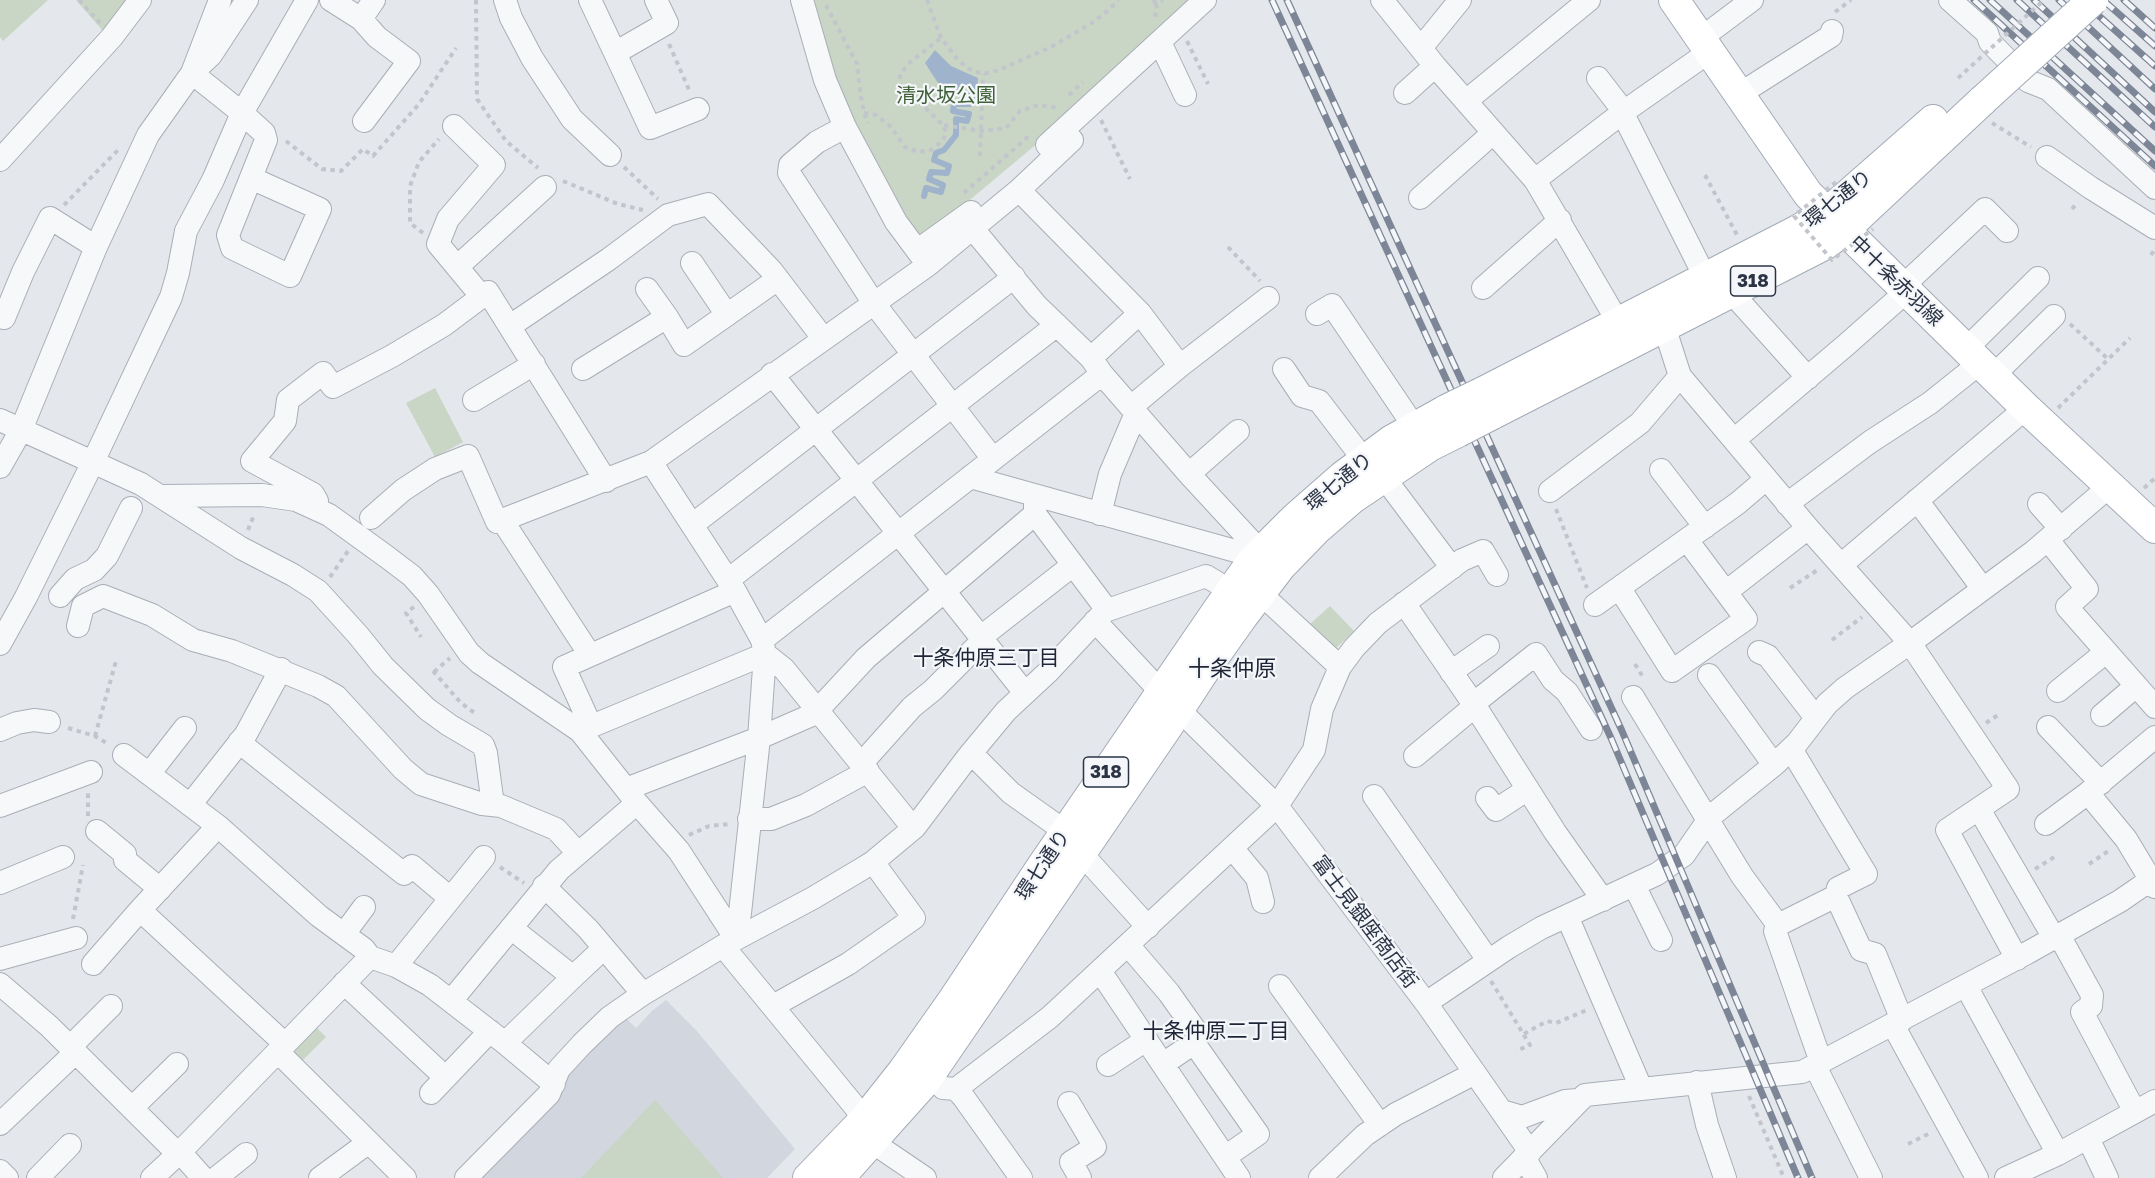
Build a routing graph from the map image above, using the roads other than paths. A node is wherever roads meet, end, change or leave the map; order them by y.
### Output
1 (140, 0) edge
2 (220, 0) edge
3 (247, 0) edge
4 (307, 0) edge
5 (331, 0) edge
6 (374, 0) edge
7 (505, 0) edge
8 (590, 0) edge
9 (656, 0) edge
10 (802, 0) edge
11 (1205, 0) edge
12 (1382, 0) edge
13 (1460, 0) edge
14 (1589, 0) edge
15 (1674, 0) edge
16 (1752, 0) edge
17 (1950, 0) edge
18 (2066, 0) edge
19 (2093, 0) edge
20 (361, 19) junction
21 (1833, 22) road end
22 (1160, 42) junction
23 (1705, 45) junction
24 (1421, 48) junction
25 (615, 53) junction
26 (1435, 66) junction
27 (192, 73) junction
28 (1598, 78) dead end
29 (1405, 93) dead end
30 (1185, 95) dead end
31 (1738, 95) junction
32 (1974, 96) junction
33 (1466, 101) junction
34 (698, 109) road end
35 (242, 112) junction
36 (1622, 113) junction
37 (364, 121) dead end
38 (845, 127) junction
39 (450, 130) road end
40 (1493, 133) junction
41 (1072, 140) dead end
42 (610, 155) dead end
43 (2047, 157) dead end
44 (0, 159) edge
45 (251, 178) junction
46 (547, 178) road end
47 (1535, 180) junction
48 (2155, 188) edge
49 (1019, 190) junction
50 (1420, 198) dead end
51 (1560, 220) junction
52 (1848, 224) junction
53 (2155, 228) edge
54 (973, 229) junction
55 (2007, 231) dead end
56 (96, 247) junction
57 (923, 257) junction
58 (692, 263) dead end
59 (457, 267) junction
60 (1014, 277) junction
61 (1705, 278) junction
62 (2038, 278) dead end
63 (778, 279) junction
64 (1483, 288) dead end
65 (647, 289) dead end
66 (1904, 289) junction
67 (1731, 292) junction
68 (482, 297) junction
69 (1268, 298) road end
70 (873, 302) junction
71 (1140, 313) junction
72 (1317, 314) dead end
73 (727, 315) junction
74 (2054, 316) road end
75 (0, 317) edge
76 (667, 317) junction
77 (1618, 322) junction
78 (1057, 325) junction
79 (510, 326) junction
80 (1664, 326) junction
81 (823, 338) junction
82 (914, 355) junction
83 (1980, 363) junction
84 (534, 364) junction
85 (1096, 366) junction
86 (1180, 366) junction
87 (584, 369) dead end
88 (1284, 369) dead end
89 (772, 374) junction
90 (1680, 375) junction
91 (1808, 378) junction
92 (474, 400) dead end
93 (1486, 404) junction
94 (951, 405) junction
95 (1134, 410) junction
96 (2034, 416) junction
97 (0, 420) edge
98 (1452, 421) junction
99 (1415, 428) junction
100 (21, 430) junction
101 (816, 430) junction
102 (1239, 430) dead end
103 (1734, 440) junction
104 (993, 459) junction
105 (93, 462) junction
106 (651, 462) junction
107 (0, 467) edge
108 (1373, 468) junction
109 (1661, 470) dead end
110 (1189, 474) junction
111 (970, 477) junction
112 (1766, 479) junction
113 (606, 481) junction
114 (857, 482) junction
115 (2110, 486) junction
116 (1550, 491) road end
117 (161, 496) junction
118 (1917, 500) junction
119 (1787, 504) junction
120 (2039, 504) dead end
121 (1035, 505) junction
122 (132, 508) dead end
123 (324, 513) junction
124 (1100, 514) junction
125 (371, 518) dead end
126 (502, 520) junction
127 (692, 525) junction
128 (1808, 528) junction
129 (2155, 528) edge
130 (898, 533) junction
131 (1696, 533) junction
132 (2054, 534) junction
133 (46, 555) junction
134 (1259, 555) junction
135 (1838, 561) junction
136 (1073, 565) junction
137 (1452, 567) junction
138 (82, 575) junction
139 (1497, 575) dead end
140 (732, 586) junction
141 (1620, 588) junction
142 (1983, 589) junction
143 (945, 592) junction
144 (1246, 592) junction
145 (1726, 592) junction
146 (60, 596) dead end
147 (1404, 603) junction
148 (1595, 605) road end
149 (1101, 616) junction
150 (78, 626) dead end
151 (982, 638) junction
152 (1910, 643) junction
153 (0, 644) edge
154 (1488, 646) dead end
155 (764, 647) junction
156 (1759, 652) dead end
157 (2106, 652) junction
158 (590, 655) junction
159 (1340, 667) junction
160 (281, 669) junction
161 (1451, 672) junction
162 (1709, 675) dead end
163 (2136, 686) junction
164 (2058, 691) dead end
165 (1025, 693) junction
166 (1633, 697) dead end
167 (1170, 701) junction
168 (1474, 705) junction
169 (2155, 707) edge
170 (818, 710) junction
171 (2102, 716) dead end
172 (1816, 718) junction
173 (49, 722) road end
174 (2048, 727) dead end
175 (185, 728) dead end
176 (585, 729) junction
177 (1591, 729) dead end
178 (0, 730) edge
179 (2155, 737) edge
180 (759, 738) junction
181 (239, 742) junction
182 (1791, 749) junction
183 (116, 750) road end
184 (971, 753) junction
185 (1415, 756) dead end
186 (1774, 765) junction
187 (865, 767) junction
188 (91, 772) road end
189 (149, 774) junction
190 (2094, 788) junction
191 (1528, 789) junction
192 (632, 796) junction
193 (1374, 796) dead end
194 (1487, 798) dead end
195 (190, 805) junction
196 (493, 805) junction
197 (0, 806) edge
198 (1277, 806) junction
199 (1979, 809) junction
200 (749, 820) junction
201 (1707, 820) junction
202 (2046, 824) dead end
203 (218, 826) junction
204 (93, 827) road end
205 (915, 827) junction
206 (1074, 842) junction
207 (1232, 848) junction
208 (578, 853) junction
209 (63, 857) dead end
210 (484, 857) road end
211 (873, 862) junction
212 (2154, 882) edge
213 (0, 883) edge
214 (1634, 885) junction
215 (160, 889) junction
216 (542, 889) junction
217 (1836, 896) junction
218 (450, 898) junction
219 (1603, 900) junction
220 (1263, 902) dead end
221 (364, 908) dead end
222 (140, 910) junction
223 (1566, 916) junction
224 (1778, 925) junction
225 (1148, 927) junction
226 (511, 928) junction
227 (344, 934) junction
228 (2056, 937) junction
229 (76, 938) road end
230 (1661, 940) dead end
231 (730, 943) junction
232 (1128, 945) junction
233 (604, 948) junction
234 (370, 957) junction
235 (2018, 958) junction
236 (0, 959) edge
237 (1485, 963) junction
238 (93, 964) dead end
239 (396, 966) junction
240 (1100, 971) junction
241 (573, 977) junction
242 (344, 983) junction
243 (0, 984) edge
244 (1280, 986) dead end
245 (1966, 986) junction
246 (643, 994) junction
247 (452, 1001) junction
248 (1426, 1003) junction
249 (111, 1006) dead end
250 (772, 1006) junction
251 (1897, 1022) junction
252 (498, 1037) junction
253 (1146, 1040) junction
254 (1194, 1043) junction
255 (282, 1048) junction
256 (73, 1050) junction
257 (177, 1064) dead end
258 (1162, 1064) junction
259 (1818, 1064) junction
260 (1108, 1065) dead end
261 (1475, 1073) junction
262 (1697, 1082) junction
263 (924, 1083) junction
264 (554, 1084) junction
265 (1641, 1088) junction
266 (956, 1089) junction
267 (1578, 1100) junction
268 (2155, 1101) edge
269 (1070, 1103) dead end
270 (132, 1108) junction
271 (1502, 1112) junction
272 (2135, 1112) junction
273 (0, 1124) edge
274 (1380, 1125) junction
275 (868, 1131) junction
276 (2088, 1138) junction
277 (369, 1142) junction
278 (70, 1145) dead end
279 (179, 1153) junction
280 (246, 1154) dead end
281 (1527, 1154) junction
282 (2058, 1154) junction
283 (1225, 1157) junction
284 (0, 1171) edge
285 (7, 1178) edge
286 (38, 1178) edge
287 (152, 1178) edge
288 (203, 1178) edge
289 (216, 1178) edge
290 (320, 1178) edge
291 (405, 1178) edge
292 (466, 1178) edge
293 (808, 1178) edge
294 (839, 1178) edge
295 (925, 1178) edge
296 (1021, 1178) edge
297 (1080, 1178) edge
298 (1239, 1178) edge
299 (1320, 1178) edge
300 (1504, 1178) edge
301 (1536, 1178) edge
302 (1725, 1178) edge
303 (1871, 1178) edge
304 (1977, 1178) edge
305 (2006, 1178) edge
306 (2107, 1178) edge

1 - 44 street
2 - 27 street
3 - 27 street
4 - 35 street
5 - 20 street
6 - 20 street
7 - 42 street
8 - 25 street
9 - 25 street
10 - 38 street
11 - 22 street
12 - 24 street
13 - 24 street
14 - 33 street
15 - 23 main road, 中十条赤羽線
16 - 23 street
17 - 48 street
18 - 32 main road, 環七通り / 318
19 - 32 main road, 環七通り / 318, bridge
20 - 37 street
21 - 31 street
22 - 30 street
22 - 57 street
23 - 31 main road, 中十条赤羽線
23 - 36 street
24 - 26 street
25 - 34 street
26 - 29 street
26 - 33 street
27 - 35 street
27 - 56 street
28 - 36 street
31 - 52 main road, 中十条赤羽線
32 - 52 main road, 環七通り / 318
33 - 40 street
35 - 45 street
35 - 105 street
36 - 47 street
36 - 61 street
38 - 57 street
38 - 70 street
39 - 59 street
40 - 47 street
40 - 50 street
41 - 49 street
43 - 53 street
45 - 45 street
46 - 59 street
47 - 51 street
49 - 54 street
49 - 71 street
51 - 64 street
51 - 77 street
52 - 61 main road, 環七通り / 318
52 - 66 main road, 中十条赤羽線
52 - 67 main road, 環七通り / 318
54 - 57 street
54 - 60 street
55 - 66 street
56 - 75 street
56 - 100 street
57 - 70 street
58 - 73 street
59 - 68 street
60 - 78 street
60 - 82 street
61 - 77 main road, 環七通り / 318
62 - 83 street
63 - 73 street
63 - 79 street
63 - 81 street
65 - 76 street
66 - 83 main road, 中十条赤羽線
66 - 91 street
67 - 80 main road, 環七通り / 318
67 - 91 street
68 - 79 street
68 - 123 street
69 - 86 street
70 - 81 street
70 - 82 street
71 - 85 street
71 - 86 street
72 - 99 street
73 - 76 street
74 - 83 street
76 - 87 street
77 - 93 main road, 環七通り / 318
78 - 85 street
78 - 94 street
79 - 84 street
80 - 90 street
80 - 93 main road, 環七通り / 318
81 - 89 street
82 - 94 street
82 - 101 street
83 - 96 main road, 中十条赤羽線
83 - 119 street
84 - 92 street
84 - 113 street
85 - 95 street
85 - 104 street
86 - 95 street
88 - 108 street
89 - 101 street
89 - 106 street
90 - 103 street
90 - 116 street
91 - 103 street
93 - 98 main road, 環七通り / 318, bridge
94 - 104 street
94 - 114 street
95 - 110 street
95 - 124 street
96 - 115 main road, 中十条赤羽線
96 - 118 street
97 - 100 street
98 - 99 main road, 環七通り / 318
98 - 108 main road, 環七通り / 318
99 - 108 main road, 環七通り / 318
100 - 105 street
100 - 107 street
101 - 114 street
101 - 127 street
102 - 110 street
103 - 112 street
104 - 111 street
105 - 117 street
105 - 133 street
106 - 113 street
106 - 127 street
108 - 134 main road, 環七通り / 318
108 - 137 street
108 - 144 main road, 環七通り / 318
109 - 131 street
110 - 134 street
111 - 121 street
111 - 130 street
112 - 119 street
112 - 131 street
113 - 126 street
114 - 130 street
114 - 140 street
115 - 129 main road, 中十条赤羽線
115 - 132 street
117 - 123 street
117 - 196 street
118 - 135 street
118 - 142 street
119 - 128 street
120 - 132 street
121 - 124 street
121 - 136 street, 富士見銀座商店街
121 - 143 street
122 - 138 street
123 - 176 street
124 - 134 street
125 - 126 street
126 - 158 street
127 - 140 street
128 - 135 street
128 - 145 street
130 - 143 street
130 - 155 street
131 - 141 street
131 - 145 street
132 - 142 street
132 - 157 street
133 - 138 street
133 - 153 street
134 - 144 main road, 環七通り / 318
135 - 152 street
136 - 149 street, 富士見銀座商店街
136 - 151 street
137 - 139 street
137 - 147 street
138 - 146 street
140 - 155 street
140 - 158 street
141 - 145 street
141 - 148 street
142 - 152 street
143 - 151 street
143 - 170 street
144 - 149 street
144 - 159 street
144 - 167 main road, 環七通り / 318
147 - 159 street
147 - 161 street
149 - 165 street
149 - 167 street, 富士見銀座商店街
150 - 160 street
151 - 165 street
151 - 187 street
152 - 172 street
152 - 199 street
154 - 161 street
155 - 170 street
155 - 176 street
155 - 180 street
156 - 172 street
157 - 163 street
157 - 164 street
158 - 176 street
159 - 198 street
160 - 181 street
160 - 196 street
161 - 168 street
162 - 186 street
163 - 169 street
163 - 171 street
165 - 184 street
166 - 201 street
167 - 198 street, 富士見銀座商店街
167 - 206 main road, 環七通り / 318
168 - 177 street
168 - 185 street
168 - 191 street
170 - 180 street
170 - 187 street
172 - 182 street
173 - 178 street
174 - 190 street
175 - 189 street
176 - 192 street
179 - 190 street
180 - 192 street
180 - 200 street
181 - 195 street
181 - 218 street
182 - 186 street
182 - 217 street
183 - 189 street
184 - 205 street
184 - 206 street
186 - 201 street
187 - 200 street
187 - 205 street
188 - 197 street
189 - 195 street
190 - 202 street
190 - 212 street
191 - 194 street
191 - 219 street
192 - 208 street
192 - 231 street
193 - 237 street
195 - 203 street
196 - 208 street
198 - 207 street
198 - 248 street, 富士見銀座商店街
199 - 228 street
199 - 235 street
200 - 231 street
201 - 214 street
201 - 224 street
203 - 215 street
203 - 227 street
204 - 215 street
205 - 211 street
206 - 225 street
206 - 263 main road, 環七通り / 318
206 - 275 main road, 環七通り / 318
207 - 220 street
207 - 225 street
208 - 216 street
209 - 213 street
210 - 218 street
211 - 231 street
211 - 250 street
212 - 228 street
214 - 219 street
214 - 230 street
215 - 222 street
216 - 226 street
216 - 233 street
217 - 224 street
217 - 251 street
218 - 239 street
219 - 223 street
221 - 227 street
222 - 238 street
222 - 255 street
223 - 237 street
223 - 265 street
224 - 259 street
225 - 232 street
226 - 241 street
226 - 247 street
227 - 234 street
228 - 235 street
228 - 272 street
229 - 236 street
231 - 246 street
231 - 250 street
232 - 240 street
232 - 254 street
233 - 241 street
233 - 246 street
234 - 239 street
234 - 242 street
235 - 245 street
237 - 248 street
239 - 247 street
240 - 253 street
240 - 266 street
241 - 252 street
242 - 252 street
242 - 255 street
243 - 256 street
244 - 274 street
245 - 251 street
245 - 282 street
246 - 264 street
247 - 252 street
248 - 261 street, 富士見銀座商店街
249 - 256 street
250 - 275 street
251 - 259 street
251 - 304 street
252 - 264 street
253 - 258 street
253 - 260 street
254 - 258 street
254 - 283 street
255 - 277 street
255 - 279 street
256 - 270 street
256 - 273 street
257 - 270 street
258 - 283 street
259 - 262 street
259 - 303 street
261 - 271 street, 富士見銀座商店街
261 - 274 street
262 - 265 street
262 - 302 street
263 - 266 street
263 - 275 main road, 環七通り / 318
264 - 292 street
265 - 267 street
266 - 296 street
267 - 271 street
267 - 281 street
268 - 272 street
269 - 297 street
270 - 279 street
271 - 281 street, 富士見銀座商店街
272 - 276 street
274 - 299 street
275 - 293 main road, 環七通り / 318
275 - 294 main road, 環七通り / 318
275 - 295 street
276 - 282 street
276 - 306 street
277 - 290 street
277 - 291 street
278 - 286 street
279 - 287 street
279 - 288 street
280 - 289 street
281 - 300 street
281 - 301 street, 富士見銀座商店街
282 - 305 street
283 - 298 street
284 - 285 street

